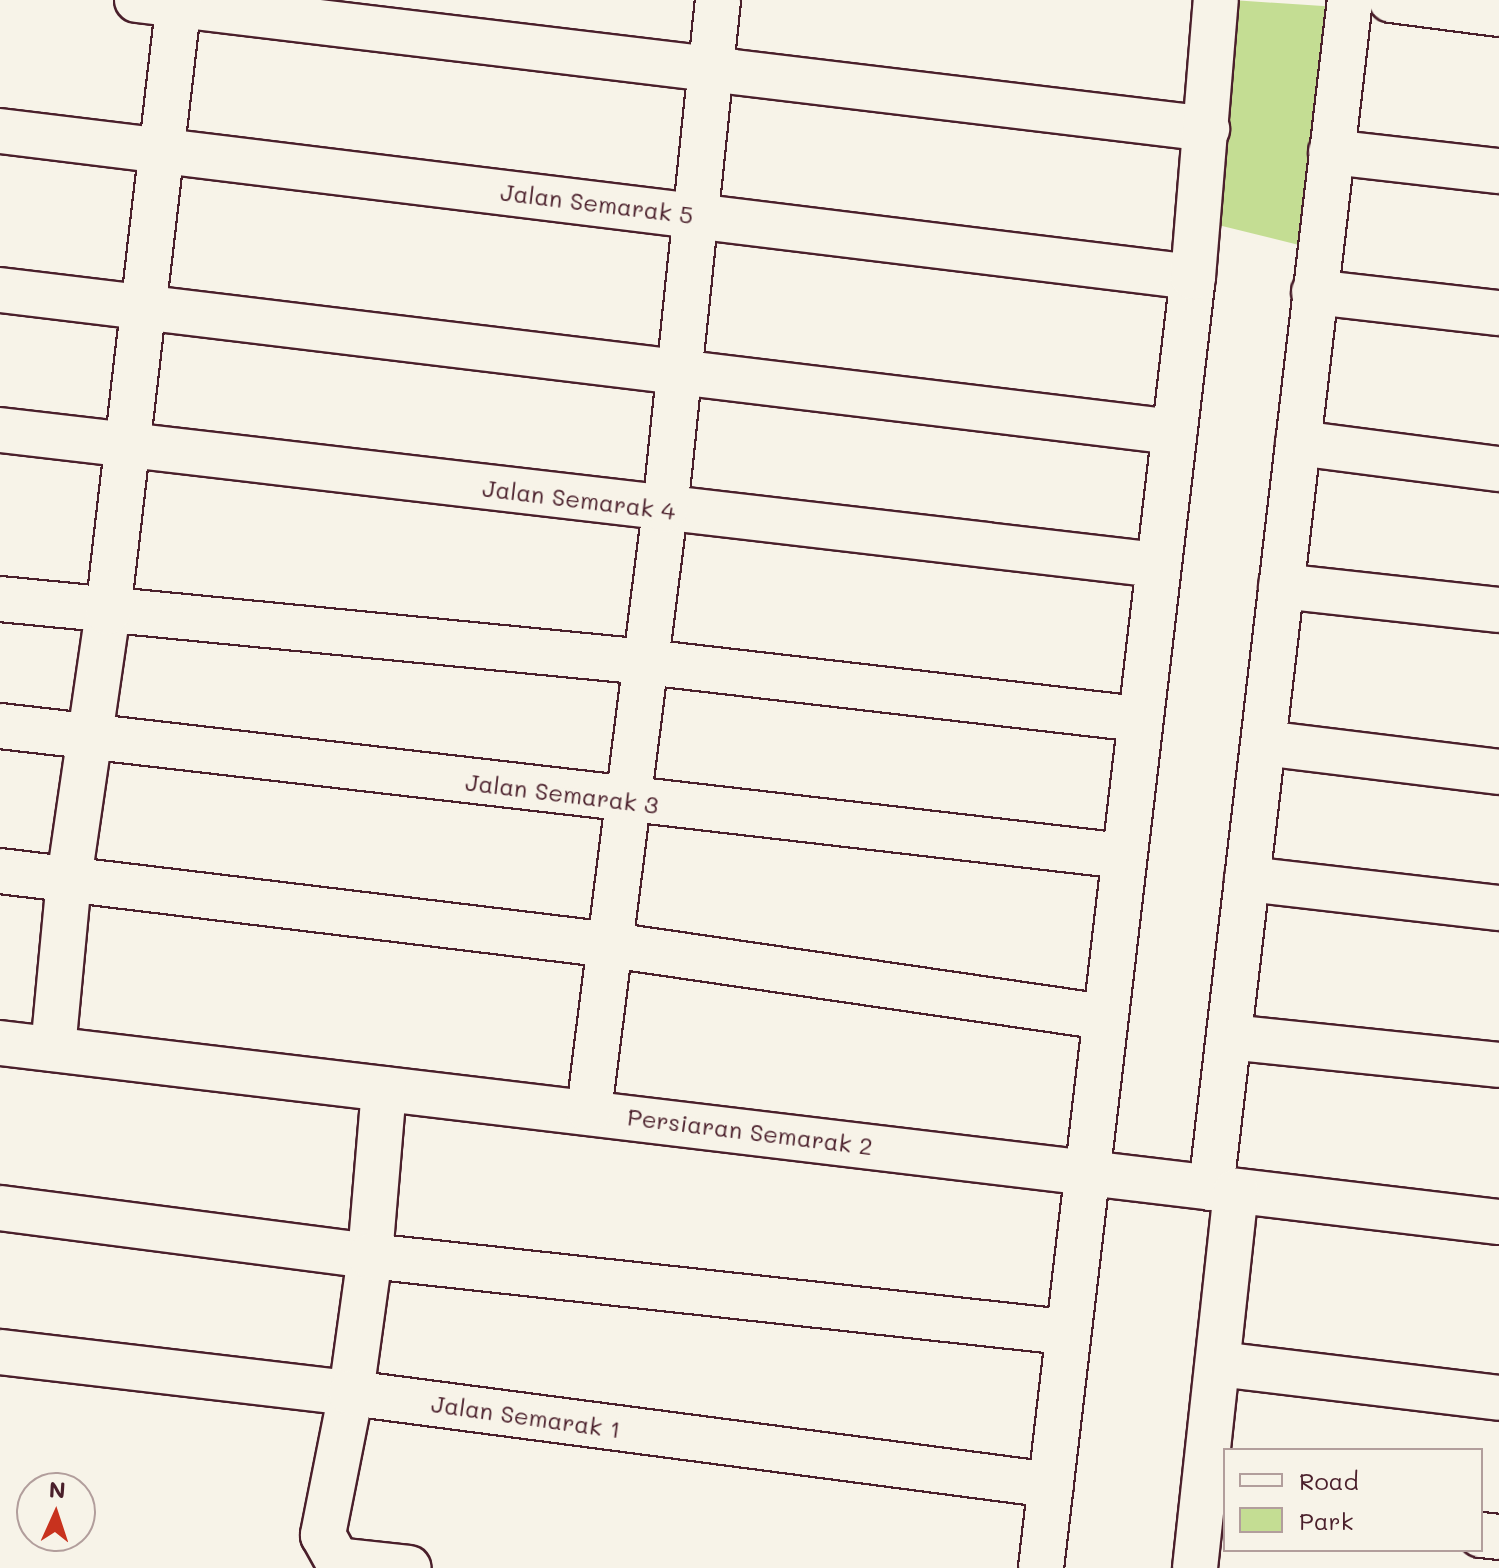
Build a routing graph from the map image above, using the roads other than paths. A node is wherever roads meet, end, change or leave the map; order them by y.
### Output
1 (718, 0) edge
2 (1216, 0) edge
3 (1350, 0) edge
4 (1391, 0) edge
5 (165, 2) edge
6 (1499, 14) edge
7 (711, 69) junction
8 (1207, 129) junction
9 (0, 131) edge
10 (165, 151) junction
11 (1331, 152) junction
12 (1499, 171) edge
13 (695, 215) junction
14 (1193, 277) junction
15 (0, 290) edge
16 (1314, 292) junction
17 (145, 312) junction
18 (1499, 313) edge
19 (677, 373) junction
20 (0, 430) edge
21 (1174, 432) junction
22 (1298, 443) junction
23 (126, 445) junction
24 (1499, 469) edge
25 (665, 510) junction
26 (1158, 565) junction
27 (1281, 586) junction
28 (0, 599) edge
29 (1499, 610) edge
30 (108, 612) junction
31 (646, 662) junction
32 (1140, 719) junction
33 (0, 726) edge
34 (92, 738) junction
35 (1264, 743) junction
36 (1499, 772) edge
37 (630, 802) junction
38 (1124, 856) junction
39 (0, 871) edge
40 (69, 879) junction
41 (1247, 879) junction
42 (1499, 908) edge
43 (611, 945) junction
44 (1105, 1017) junction
45 (1229, 1037) junction
46 (0, 1043) edge
47 (53, 1049) junction
48 (1499, 1065) edge
49 (384, 1089) junction
50 (589, 1110) junction
51 (1086, 1173) junction
52 (1223, 1189) junction
53 (0, 1208) edge
54 (1499, 1222) edge
55 (370, 1256) junction
56 (1065, 1332) junction
57 (0, 1352) edge
58 (1219, 1364) junction
59 (351, 1393) junction
60 (1499, 1398) edge
61 (1051, 1485) junction
62 (1214, 1502) edge
63 (409, 1568) edge
64 (1041, 1568) edge
65 (1195, 1568) edge

1 - 7 street
2 - 8 street
3 - 11 street
4 - 6 street
5 - 7 street
5 - 10 street
7 - 8 street
7 - 13 street
8 - 14 street
9 - 10 street, Jalan Semarak 5
10 - 13 street, Jalan Semarak 5
10 - 17 street
11 - 12 street
11 - 16 street
13 - 14 street, Jalan Semarak 5
13 - 19 street
14 - 21 street
15 - 17 street
16 - 18 street
16 - 22 street
17 - 19 street
17 - 23 street
19 - 21 street
19 - 25 street
20 - 23 street, Jalan Semarak 4
21 - 26 street
22 - 24 street
22 - 27 street
23 - 25 street, Jalan Semarak 4
23 - 30 street
25 - 26 street, Jalan Semarak 4
25 - 31 street
26 - 32 street
27 - 29 street
27 - 35 street
28 - 30 street
30 - 31 street
30 - 34 street
31 - 32 street
31 - 37 street
32 - 38 street
33 - 34 street, Jalan Semarak 3
34 - 37 street, Jalan Semarak 3
34 - 40 street
35 - 36 street
35 - 41 street
37 - 38 street, Jalan Semarak 3
37 - 43 street
38 - 44 street
39 - 40 street
40 - 43 street
40 - 47 street
41 - 42 street
41 - 45 street
43 - 44 street
43 - 50 street
44 - 51 street
45 - 48 street
45 - 52 street
46 - 47 street, Persiaran Semarak 2
47 - 49 street, Persiaran Semarak 2
49 - 50 street, Persiaran Semarak 2
49 - 55 street
50 - 51 street, Persiaran Semarak 2
51 - 52 street, Persiaran Semarak 2
51 - 56 street
52 - 54 street, Persiaran Semarak 2
52 - 58 street
53 - 55 street
55 - 56 street
55 - 59 street
56 - 61 street
57 - 59 street, Jalan Semarak 1
58 - 60 street
58 - 62 street
59 - 61 street, Jalan Semarak 1
59 - 63 street
61 - 64 street
62 - 65 street

